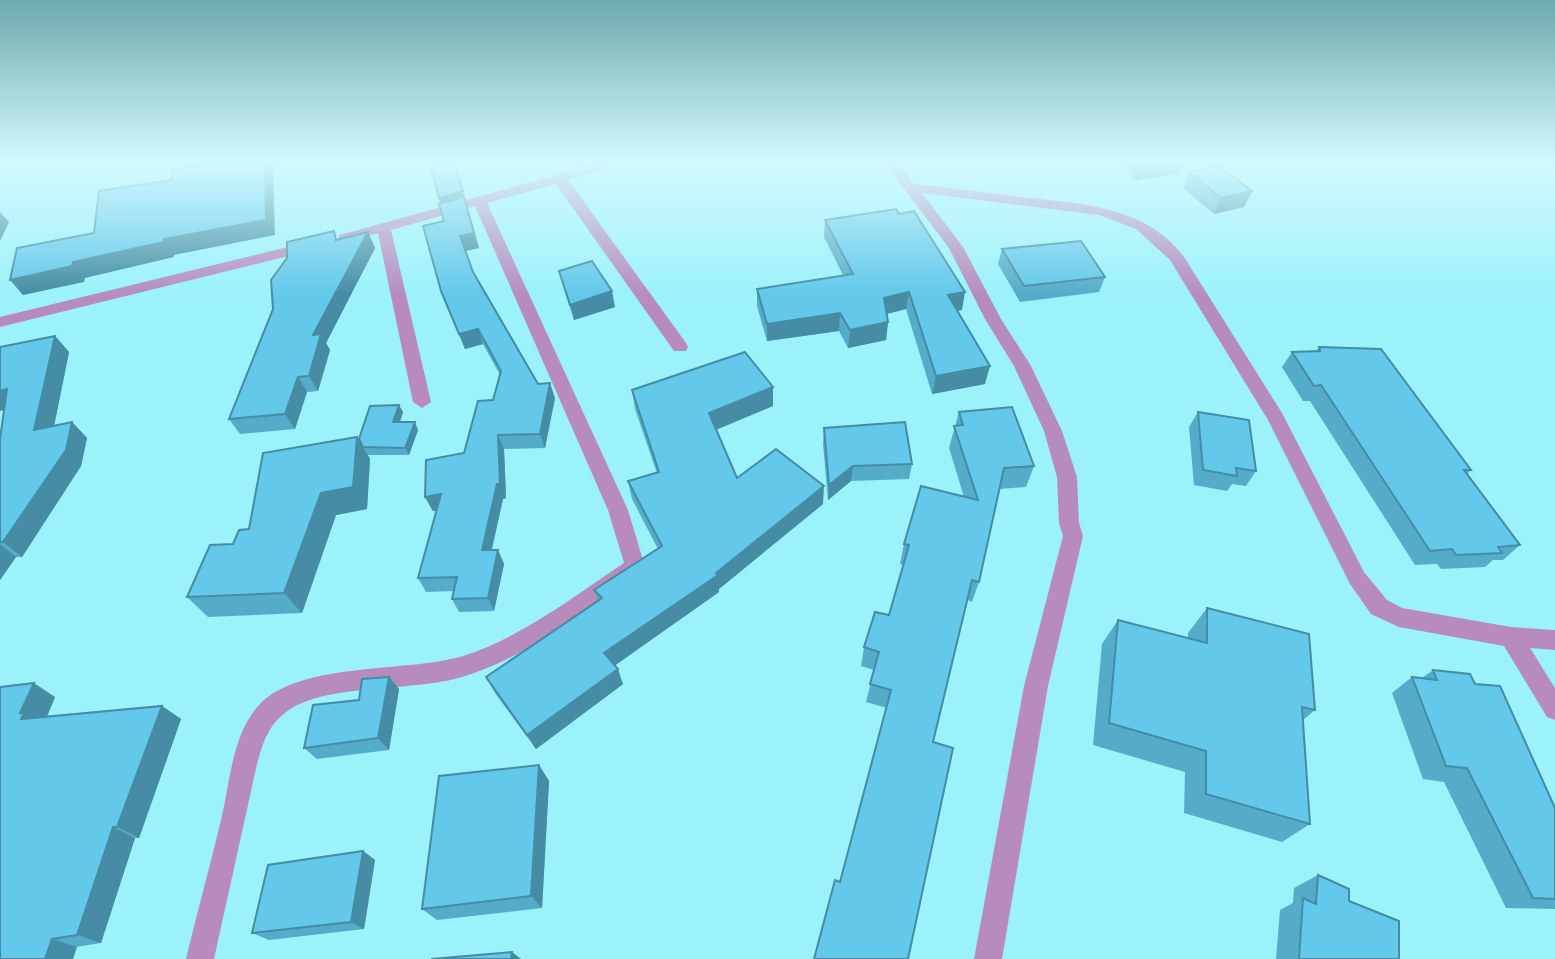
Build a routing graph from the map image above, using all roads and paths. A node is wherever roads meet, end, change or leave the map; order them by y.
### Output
1 (460, 206) edge
2 (482, 206) edge
3 (579, 206) edge
4 (924, 206) edge
5 (1060, 206) edge
6 (384, 229) junction
7 (0, 322) edge
8 (680, 348) dead end
9 (422, 402) dead end
10 (1511, 637) junction
11 (1555, 640) edge
12 (1555, 709) edge
13 (200, 959) edge
14 (988, 959) edge

1 - 6 street
2 - 13 street
3 - 8 street
4 - 14 street
5 - 10 street
6 - 7 street
6 - 9 street
10 - 11 street
10 - 12 street

